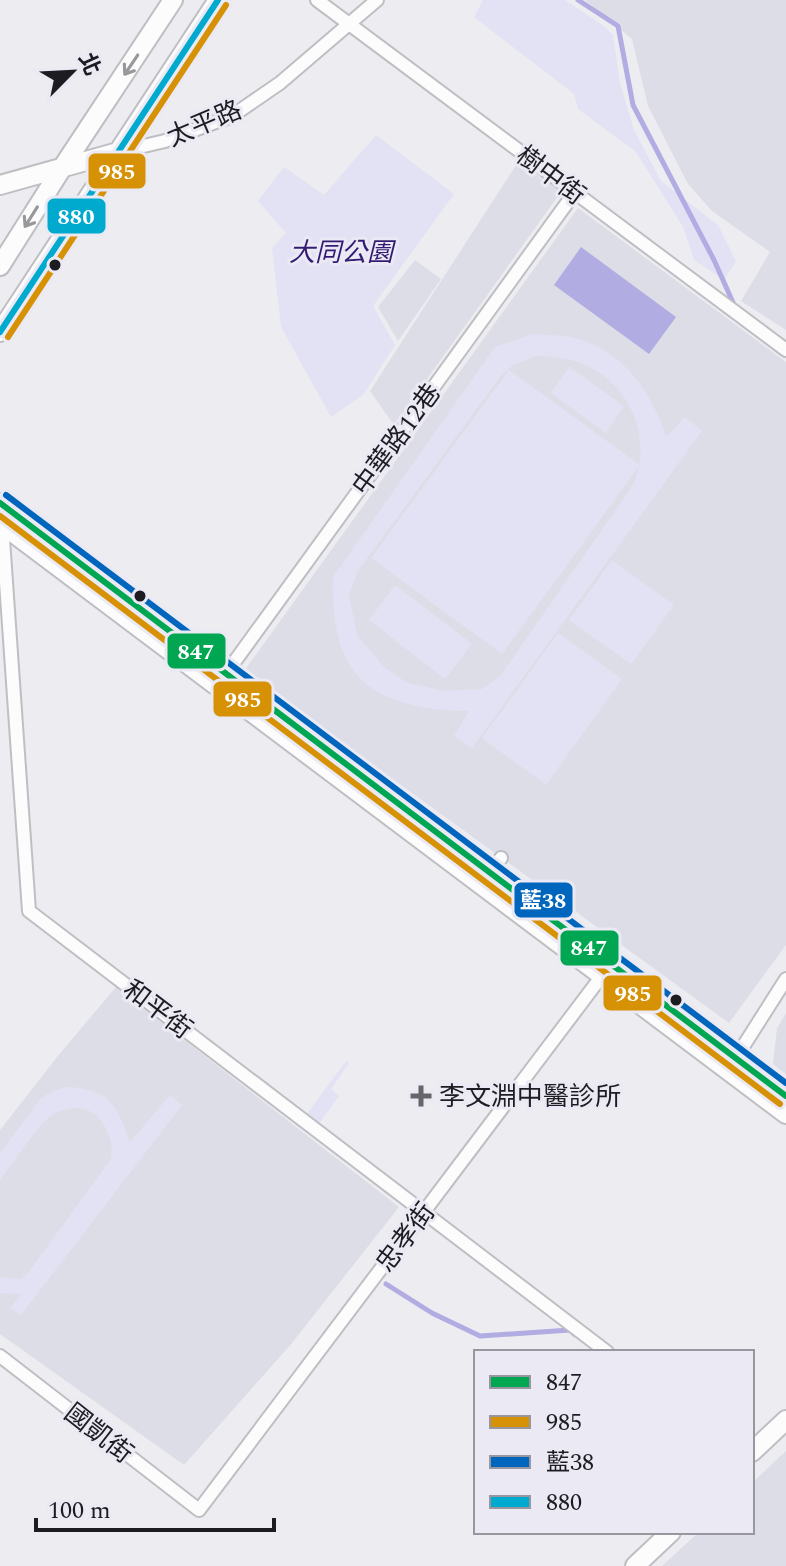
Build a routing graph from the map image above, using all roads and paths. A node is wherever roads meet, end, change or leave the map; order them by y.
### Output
1 (173, 0) edge
2 (218, 0) edge
3 (317, 0) edge
4 (377, 0) edge
5 (349, 24) junction
6 (118, 152) junction
7 (62, 168) junction
8 (0, 185) edge
9 (575, 192) junction
10 (0, 266) edge
11 (0, 332) edge
12 (786, 350) edge
13 (4, 516) edge
14 (221, 679) junction
15 (607, 970) junction
16 (786, 979) edge
17 (732, 1064) junction
18 (786, 1096) edge
19 (786, 1114) edge
20 (423, 1212) junction
21 (604, 1350) edge
22 (0, 1356) edge
23 (786, 1420) edge
24 (754, 1450) edge
25 (199, 1510) joint
26 (669, 1534) edge
27 (635, 1566) edge

1 -> 7 street
2 - 6 street
3 - 5 street, 樹中街
4 - 5 street, 太平路
5 - 6 street, 太平路
5 - 9 street, 樹中街
6 - 7 street, 太平路
6 - 11 street
7 - 8 street, 太平路
7 -> 10 street
9 - 12 street, 樹中街
9 - 14 street, 中華路12巷
13 - 14 street
13 - 20 street, 和平街
14 - 15 street
15 - 17 street
15 - 20 street, 忠孝街
16 - 17 street
17 - 18 street
17 - 19 street
20 - 21 street, 和平街
20 - 25 street, 忠孝街
22 - 25 street, 國凱街
23 - 24 street
26 - 27 street

